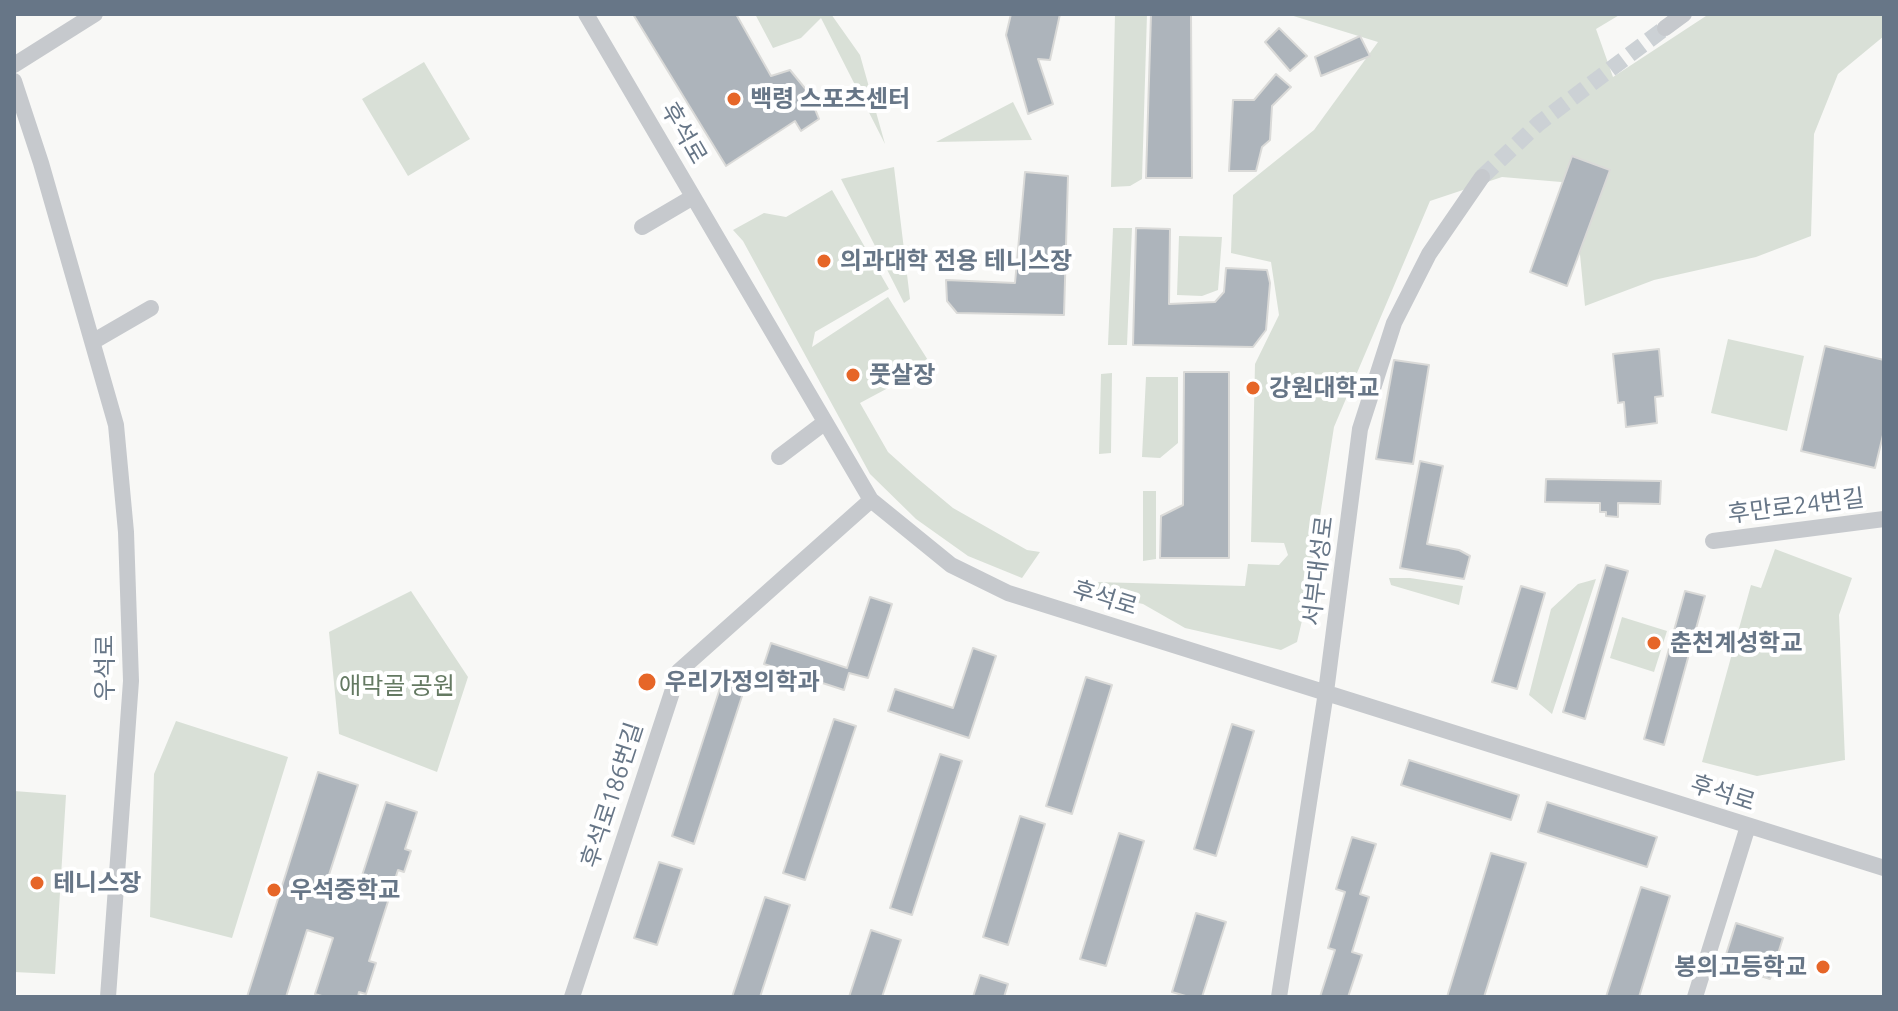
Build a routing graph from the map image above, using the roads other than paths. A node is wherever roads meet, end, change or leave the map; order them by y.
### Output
1 (95, 14) edge
2 (586, 14) edge
3 (1684, 14) edge
4 (1665, 28) tunnel mouth
5 (14, 65) edge
6 (14, 81) edge
7 (1482, 177) tunnel mouth
8 (693, 197) junction
9 (642, 227) dead end
10 (151, 308) dead end
11 (94, 341) junction
12 (824, 423) junction
13 (779, 457) dead end
14 (871, 500) junction
15 (1884, 519) edge
16 (1713, 541) dead end
17 (1326, 692) junction
18 (1748, 826) junction
19 (1884, 868) edge
20 (108, 997) edge
21 (572, 997) edge
22 (1279, 997) edge
23 (1695, 997) edge

1 - 5 street
2 - 8 street, 후석로
3 - 4 street
6 - 11 street, 우석로
7 - 17 street, 서부대성로
8 - 9 street
8 - 12 street, 후석로
10 - 11 street
11 - 20 street, 우석로
12 - 13 street
12 - 14 street, 후석로
14 - 17 street, 후석로
14 - 21 street, 후석로186번길
15 - 16 street, 후만로24번길
17 - 18 street, 후석로
17 - 22 street, 서부대성로
18 - 19 street, 후석로
18 - 23 street

